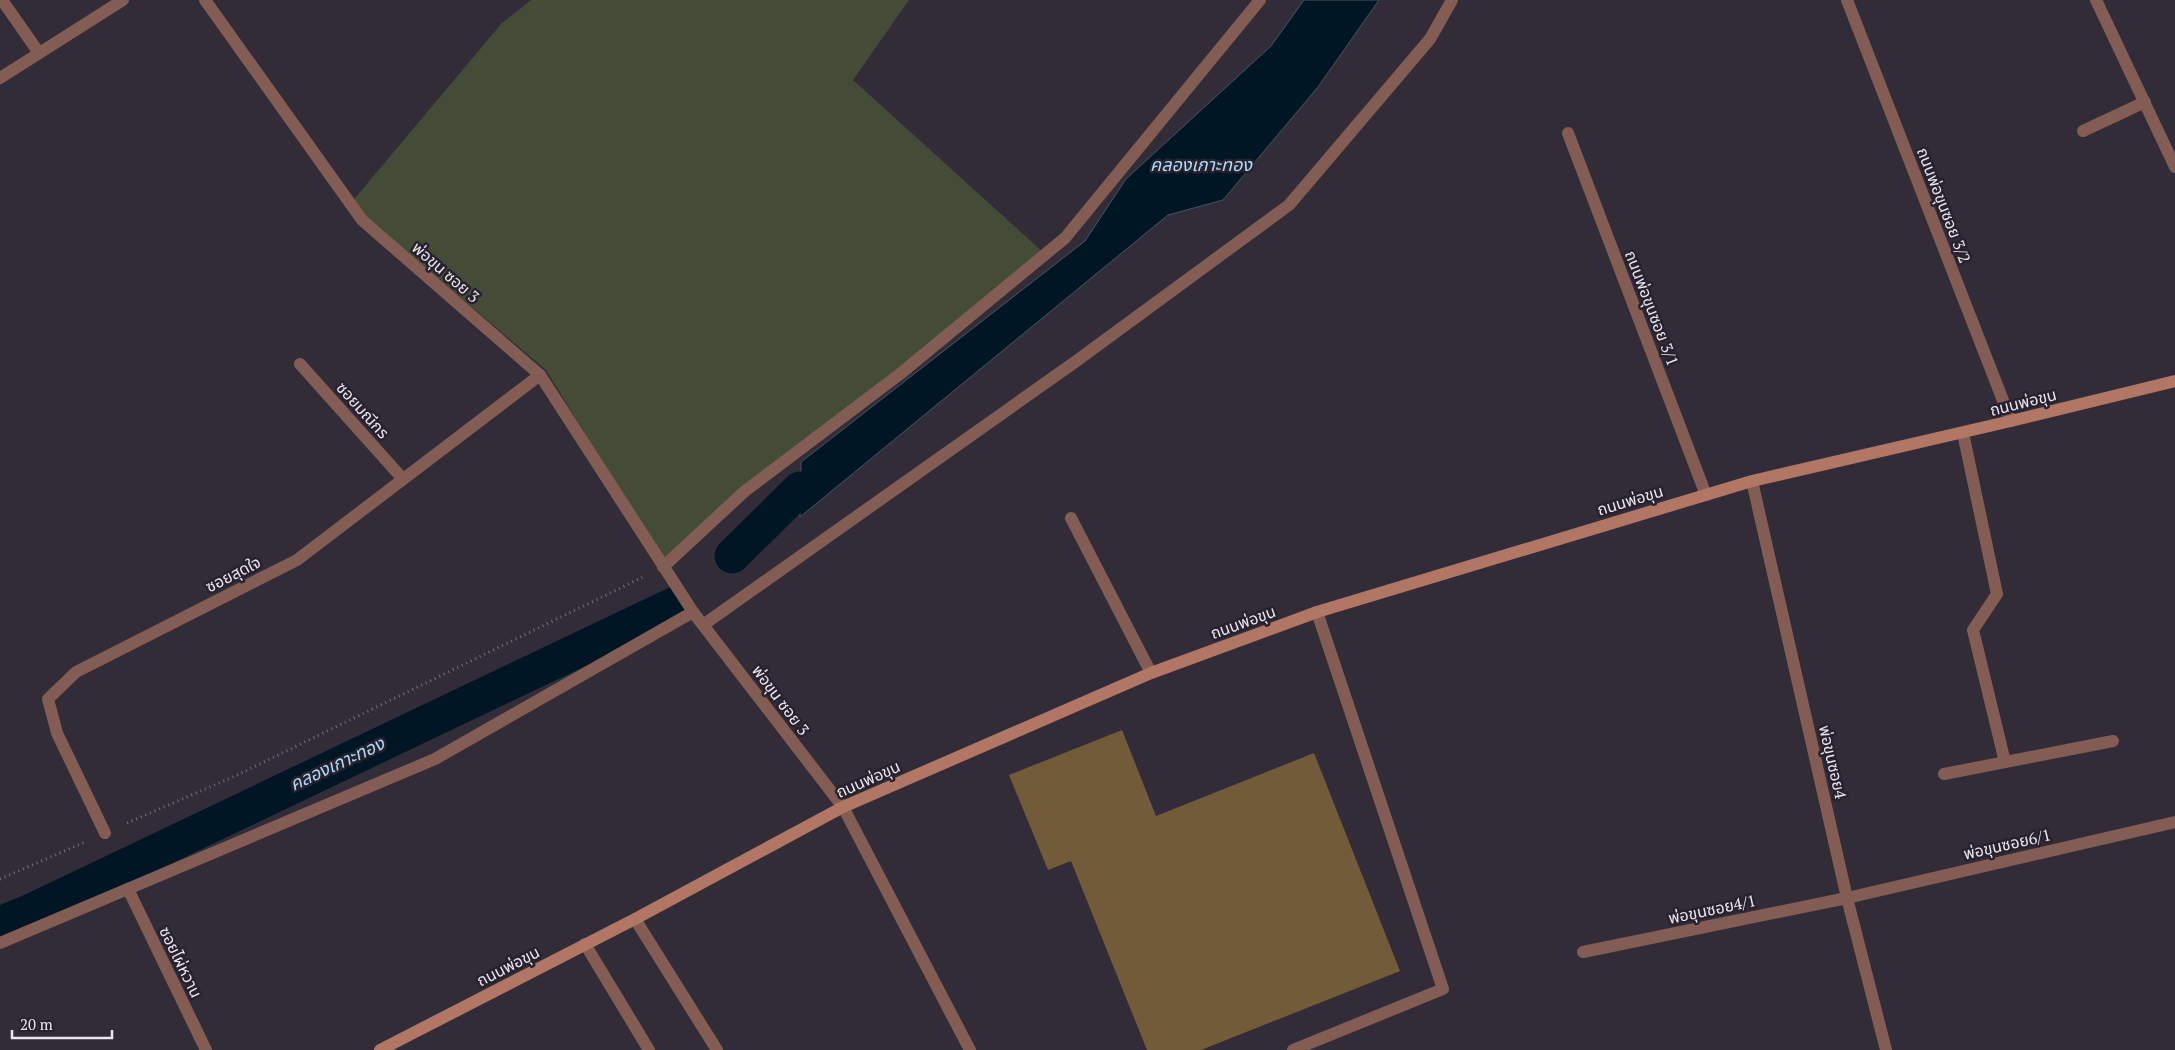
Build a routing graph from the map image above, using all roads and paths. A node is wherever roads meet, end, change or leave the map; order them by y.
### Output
1 (2, 0) edge
2 (123, 0) edge
3 (205, 0) edge
4 (1260, 0) edge
5 (1452, 0) edge
6 (1847, 0) edge
7 (2096, 0) edge
8 (39, 53) junction
9 (0, 78) edge
10 (2145, 102) junction
11 (2083, 131) dead end
12 (1568, 133) dead end
13 (2175, 167) edge
14 (300, 364) dead end
15 (540, 374) junction
16 (2175, 381) edge
17 (2011, 422) junction
18 (1963, 433) junction
19 (402, 478) junction
20 (1752, 481) junction
21 (1706, 494) junction
22 (1071, 518) dead end
23 (664, 567) junction
24 (693, 612) junction
25 (1317, 612) junction
26 (703, 625) junction
27 (1151, 673) junction
28 (2113, 742) dead end
29 (2005, 762) junction
30 (1944, 774) dead end
31 (843, 807) junction
32 (2175, 822) edge
33 (105, 833) junction
34 (0, 878) edge
35 (128, 889) junction
36 (1847, 898) junction
37 (635, 919) junction
38 (0, 943) edge
39 (585, 944) junction
40 (1583, 952) dead end
41 (206, 1050) edge
42 (380, 1050) edge
43 (649, 1050) edge
44 (717, 1050) edge
45 (970, 1050) edge
46 (1293, 1050) edge
47 (1886, 1050) edge

1 - 8 street
2 - 8 street
3 - 15 street, พ่อขุน ซอย 3
4 - 23 street
5 - 26 street
6 - 17 street, ถนนพ่อขุนซอย 3/2
7 - 10 street
8 - 9 street
10 - 11 street
10 - 13 street
12 - 21 street, ถนนพ่อขุนซอย 3/1
14 - 19 street, ซอยมณีกร
15 - 19 street, ซอยสุดใจ
15 - 23 street, พ่อขุน ซอย 3
16 - 17 main road, ถนนพ่อขุน
17 - 18 main road, ถนนพ่อขุน
18 - 20 main road, ถนนพ่อขุน
18 - 29 street
19 - 33 street, ซอยสุดใจ
20 - 21 main road, ถนนพ่อขุน
20 - 36 street, พ่อขุนซอย4
21 - 25 main road, ถนนพ่อขุน
22 - 27 street
23 - 24 street, พ่อขุน ซอย 3
23 - 33 path
24 - 26 street, พ่อขุน ซอย 3
24 - 35 street
25 - 27 main road, ถนนพ่อขุน
25 - 46 street
26 - 31 street, พ่อขุน ซอย 3
27 - 31 main road, ถนนพ่อขุน
28 - 29 street
29 - 30 street
31 - 37 main road, ถนนพ่อขุน
31 - 45 street, พ่อขุน ซอย 3
32 - 36 street, พ่อขุนซอย6/1
33 - 34 path
35 - 38 street
35 - 41 street, ซอยไผ่หวาน
36 - 40 street, พ่อขุนซอย4/1
36 - 47 street, พ่อขุนซอย4
37 - 39 main road, ถนนพ่อขุน
37 - 44 street
39 - 42 main road, ถนนพ่อขุน
39 - 43 street

